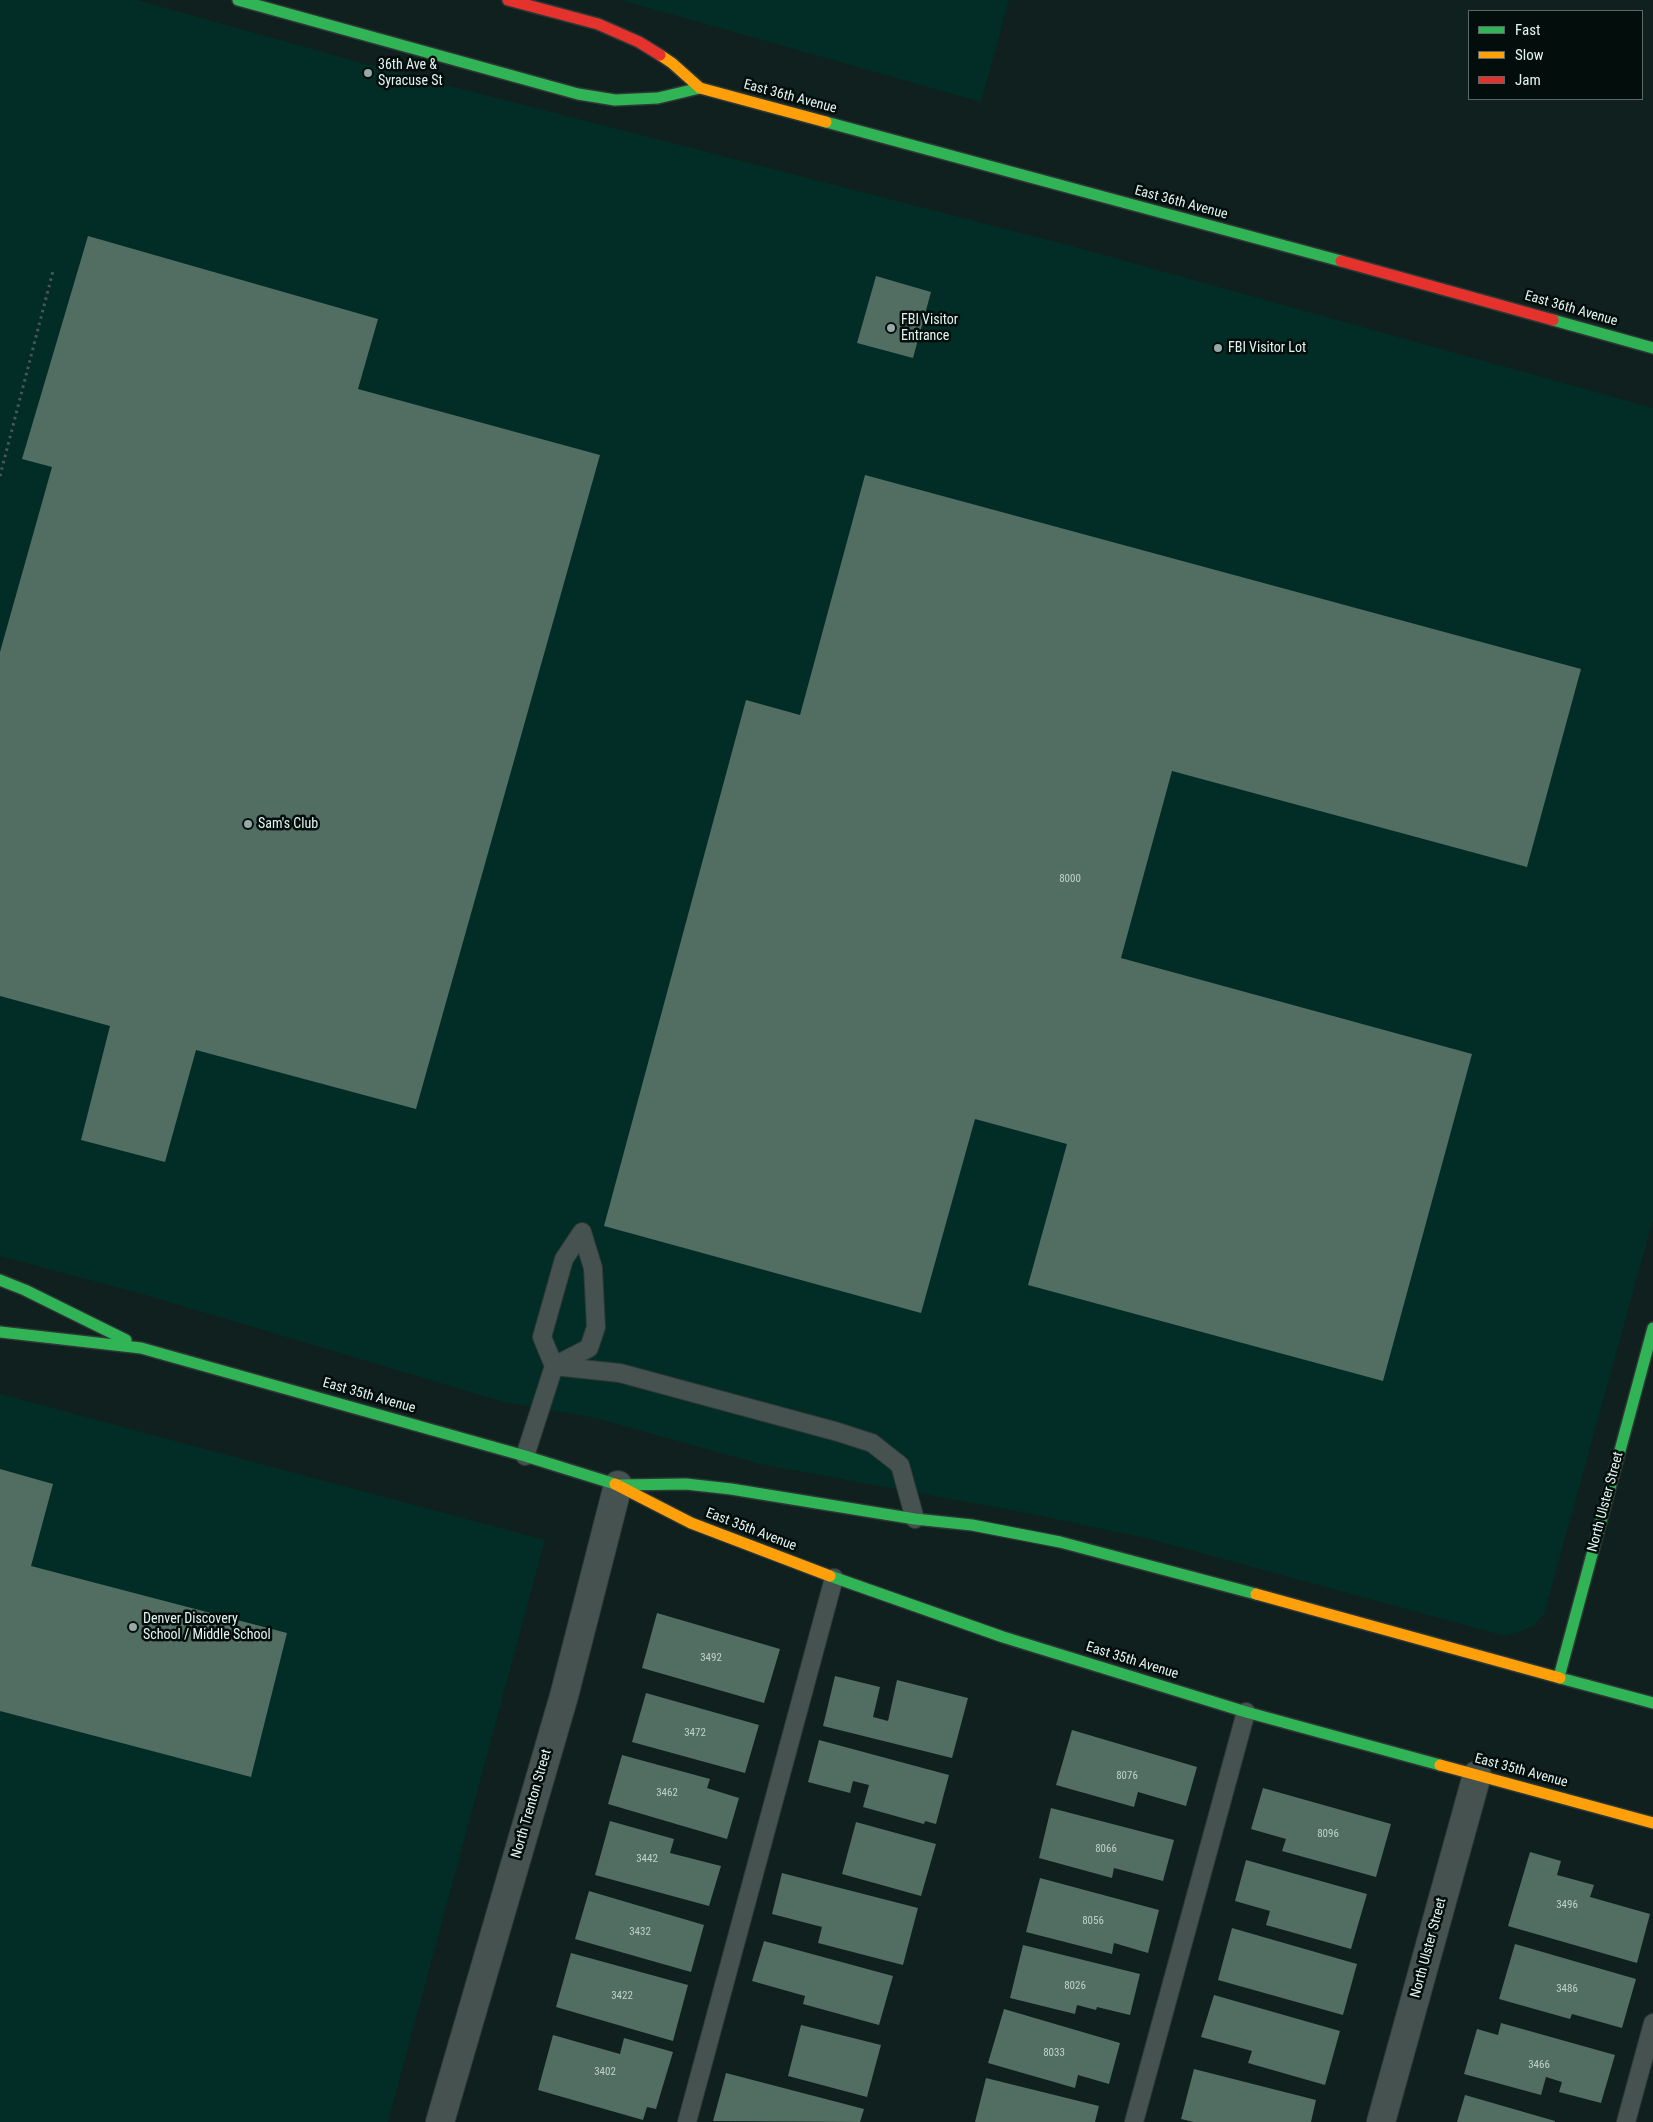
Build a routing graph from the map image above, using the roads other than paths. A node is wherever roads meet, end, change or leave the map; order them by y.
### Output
1 (238, 0) edge
2 (508, 0) edge
3 (700, 88) junction
4 (1653, 348) edge
5 (0, 1280) edge
6 (1653, 1328) edge
7 (0, 1332) edge
8 (141, 1348) junction
9 (554, 1366) junction
10 (525, 1456) junction
11 (618, 1485) junction
12 (915, 1519) junction
13 (834, 1578) junction
14 (1559, 1677) junction
15 (1653, 1703) edge
16 (1246, 1712) junction
17 (1477, 1775) junction
18 (1653, 1823) edge
19 (1653, 2023) edge
20 (440, 2122) edge
21 (687, 2122) edge
22 (1134, 2122) edge
23 (1381, 2122) edge
24 (1626, 2122) edge

1 - 3 street, East 36th Avenue
2 - 3 street, East 36th Avenue
3 - 4 street, East 36th Avenue
5 - 8 street, East 35th Avenue
6 - 14 street, North Ulster Street
7 - 8 street, East 35th Avenue
8 - 10 street, East 35th Avenue
9 - 9 lane
9 - 10 lane
9 - 12 lane
10 - 11 street, East 35th Avenue
11 - 12 street, East 35th Avenue
11 - 13 street, East 35th Avenue
11 - 20 street, North Trenton Street
12 - 14 street, East 35th Avenue
13 - 16 street, East 35th Avenue
13 - 21 lane
14 - 15 street, East 35th Avenue
16 - 17 street, East 35th Avenue
16 - 22 lane
17 - 18 street, East 35th Avenue
17 - 23 street, North Ulster Street
19 - 24 lane

